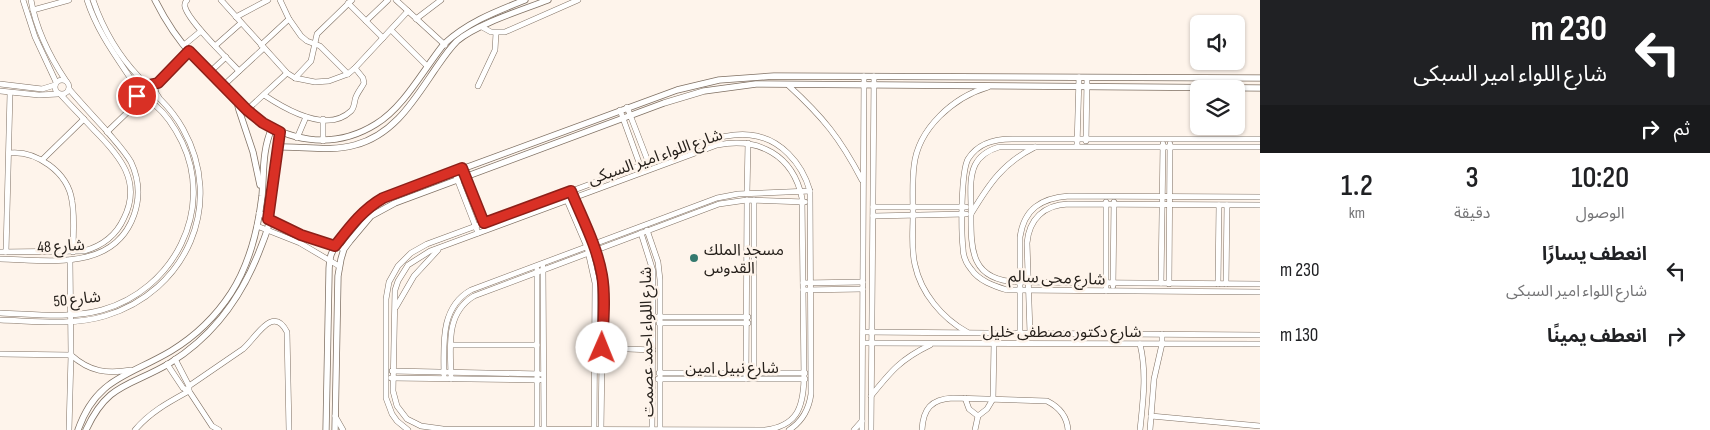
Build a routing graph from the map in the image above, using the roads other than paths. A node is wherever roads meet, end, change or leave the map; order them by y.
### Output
1 (23, 0) edge
2 (31, 0) edge
3 (69, 0) edge
4 (87, 0) edge
5 (93, 0) edge
6 (155, 0) edge
7 (187, 0) edge
8 (221, 0) edge
9 (268, 0) edge
10 (280, 0) edge
11 (388, 0) edge
12 (396, 0) edge
13 (525, 0) edge
14 (548, 0) edge
15 (578, 0) edge
16 (437, 1) edge
17 (350, 2) edge
18 (256, 3) edge
19 (33, 10) junction
20 (408, 11) junction
21 (236, 17) junction
22 (289, 19) junction
23 (416, 19) junction
24 (366, 21) junction
25 (241, 22) junction
26 (482, 27) junction
27 (391, 30) junction
28 (201, 31) junction
29 (496, 33) junction
30 (383, 38) junction
31 (314, 44) junction
32 (444, 44) junction
33 (184, 45) junction
34 (215, 46) junction
35 (263, 46) junction
36 (450, 49) junction
37 (189, 51) junction
38 (226, 57) junction
39 (428, 66) junction
40 (355, 68) junction
41 (239, 71) junction
42 (210, 72) junction
43 (287, 73) junction
44 (348, 74) junction
45 (864, 76) junction
46 (874, 76) junction
47 (1079, 77) junction
48 (295, 78) junction
49 (1087, 78) junction
50 (1260, 78) edge
51 (66, 81) junction
52 (56, 83) junction
53 (158, 83) junction
54 (0, 84) edge
55 (148, 84) junction
56 (224, 85) junction
57 (788, 85) junction
58 (864, 85) junction
59 (874, 85) junction
60 (478, 86) dead end
61 (989, 86) junction
62 (1079, 86) junction
63 (1087, 86) junction
64 (1260, 88) edge
65 (69, 89) junction
66 (0, 92) edge
67 (139, 92) junction
68 (156, 92) junction
69 (10, 93) junction
70 (59, 94) junction
71 (264, 95) junction
72 (146, 101) junction
73 (240, 103) junction
74 (136, 104) junction
75 (627, 107) junction
76 (247, 110) junction
77 (620, 110) junction
78 (630, 115) junction
79 (306, 117) junction
80 (623, 118) junction
81 (84, 119) junction
82 (323, 120) junction
83 (272, 128) junction
84 (107, 132) junction
85 (280, 132) junction
86 (297, 138) junction
87 (1077, 139) junction
88 (1086, 139) junction
89 (1163, 139) junction
90 (1170, 139) junction
91 (1260, 139) edge
92 (323, 141) junction
93 (748, 143) junction
94 (1077, 146) junction
95 (1086, 146) junction
96 (1163, 146) junction
97 (1170, 146) junction
98 (278, 147) junction
99 (1036, 147) junction
100 (1260, 147) edge
101 (9, 153) junction
102 (42, 160) junction
103 (648, 162) junction
104 (640, 165) junction
105 (462, 168) junction
106 (651, 169) junction
107 (454, 171) junction
108 (643, 172) junction
109 (464, 176) junction
110 (457, 179) junction
111 (862, 181) junction
112 (571, 191) junction
113 (810, 191) junction
114 (801, 192) junction
115 (564, 193) junction
116 (748, 194) junction
117 (262, 196) junction
118 (1067, 196) junction
119 (1106, 197) junction
120 (1114, 197) junction
121 (1163, 197) junction
122 (1170, 197) junction
123 (1260, 197) edge
124 (574, 198) junction
125 (567, 200) junction
126 (747, 200) junction
127 (754, 200) junction
128 (802, 201) junction
129 (811, 202) junction
130 (1068, 204) junction
131 (1106, 204) junction
132 (1114, 204) junction
133 (1162, 204) junction
134 (1170, 204) junction
135 (1219, 205) junction
136 (1226, 205) junction
137 (1260, 205) edge
138 (873, 207) junction
139 (913, 207) junction
140 (963, 208) junction
141 (971, 208) junction
142 (1034, 208) junction
143 (259, 213) junction
144 (963, 214) junction
145 (971, 214) junction
146 (913, 215) junction
147 (1038, 215) junction
148 (126, 216) junction
149 (872, 216) junction
150 (133, 219) junction
151 (268, 219) junction
152 (484, 223) junction
153 (646, 225) junction
154 (257, 226) junction
155 (476, 226) junction
156 (639, 228) junction
157 (267, 229) junction
158 (487, 230) junction
159 (648, 232) junction
160 (478, 233) junction
161 (641, 234) junction
162 (593, 245) junction
163 (335, 246) junction
164 (587, 247) junction
165 (440, 248) junction
166 (344, 249) junction
167 (3, 252) edge
168 (41, 252) junction
169 (74, 252) junction
170 (595, 252) junction
171 (589, 254) junction
172 (0, 259) edge
173 (41, 260) junction
174 (70, 260) junction
175 (330, 260) junction
176 (170, 264) junction
177 (339, 266) junction
178 (540, 267) junction
179 (175, 268) junction
180 (863, 282) junction
181 (1019, 282) junction
182 (1028, 282) junction
183 (803, 283) junction
184 (812, 283) junction
185 (1106, 283) junction
186 (1113, 283) junction
187 (1162, 284) junction
188 (1169, 284) junction
189 (1218, 284) junction
190 (1226, 284) junction
191 (1260, 284) edge
192 (863, 289) junction
193 (803, 290) junction
194 (812, 290) junction
195 (1020, 290) junction
196 (1028, 290) junction
197 (1106, 291) junction
198 (1113, 291) junction
199 (1260, 292) edge
200 (394, 310) junction
201 (0, 313) edge
202 (71, 314) junction
203 (0, 320) edge
204 (653, 320) junction
205 (660, 320) junction
206 (746, 320) junction
207 (754, 320) junction
208 (71, 322) junction
209 (863, 332) junction
210 (872, 332) junction
211 (968, 332) junction
212 (1020, 333) junction
213 (1030, 333) junction
214 (1162, 334) junction
215 (1260, 335) edge
216 (863, 343) junction
217 (872, 343) junction
218 (932, 343) junction
219 (994, 343) junction
220 (1140, 344) junction
221 (1162, 344) junction
222 (1260, 344) edge
223 (451, 345) junction
224 (537, 345) junction
225 (602, 348) junction
226 (653, 350) junction
227 (0, 354) edge
228 (72, 355) junction
229 (175, 359) junction
230 (167, 364) junction
231 (131, 370) junction
232 (385, 371) junction
233 (444, 372) junction
234 (393, 375) junction
235 (451, 375) junction
236 (653, 376) junction
237 (660, 376) junction
238 (746, 376) junction
239 (754, 376) junction
240 (804, 376) junction
241 (811, 376) junction
242 (540, 377) junction
243 (385, 378) junction
244 (444, 378) junction
245 (189, 388) junction
246 (871, 396) junction
247 (965, 398) junction
248 (993, 399) junction
249 (335, 416) junction
250 (978, 416) junction
251 (1151, 416) junction
252 (862, 421) junction
253 (1260, 426) edge
254 (538, 429) edge
255 (544, 429) edge
256 (69, 430) edge
257 (78, 430) edge
258 (86, 430) edge
259 (135, 430) edge
260 (219, 430) edge
261 (289, 430) edge
262 (326, 430) edge
263 (335, 430) edge
264 (343, 430) edge
265 (408, 430) edge
266 (443, 430) edge
267 (474, 430) edge
268 (484, 430) edge
269 (594, 430) edge
270 (601, 430) edge
271 (652, 430) edge
272 (660, 430) edge
273 (698, 430) edge
274 (706, 430) edge
275 (765, 430) edge
276 (789, 430) edge
277 (854, 430) edge
278 (862, 430) edge
279 (871, 430) edge
280 (922, 430) edge
281 (975, 430) edge
282 (1068, 430) edge
283 (1140, 430) edge
284 (1150, 430) edge

1 - 52 street
2 - 19 street
3 - 19 street
4 - 67 street, شارع 50
5 - 55 street, شارع 50
6 - 33 street
7 - 28 street
8 - 21 street
9 - 18 street
10 - 22 street
11 - 24 street
12 - 20 street
13 - 32 street
14 - 26 street
15 - 29 street
16 - 23 street
17 - 24 street
17 - 31 street
18 - 21 street
19 - 51 street
20 - 23 street
20 - 27 street
21 - 25 street
22 - 31 street
22 - 35 street
23 - 32 street
24 - 30 street
25 - 34 street
25 - 35 street
26 - 29 street
26 - 36 street
27 - 30 street
27 - 39 street
28 - 33 street
28 - 34 street
29 - 60 street
30 - 40 street
31 - 44 street
31 - 48 street
32 - 36 street
32 - 39 street
33 - 37 street
34 - 38 street
35 - 41 street
35 - 43 street
36 - 98 street
37 - 42 street
37 - 53 street
38 - 41 street
38 - 42 street
39 - 92 street
40 - 44 street
40 - 82 street
41 - 56 street
42 - 56 street
43 - 48 street
43 - 71 street
44 - 48 street
45 - 46 street
45 - 58 street
45 - 75 street
46 - 47 street
46 - 59 street
47 - 49 street
47 - 62 street
49 - 50 street
49 - 63 street
51 - 52 street
51 - 65 street
52 - 54 street
52 - 70 street
53 - 55 street
53 - 68 street
55 - 67 street
55 - 68 street, شارع 50
56 - 73 street
57 - 58 street
57 - 78 street
57 - 111 street
58 - 59 street
58 - 111 street
59 - 61 street
59 - 138 street
61 - 62 street
61 - 139 street
62 - 63 street
62 - 87 street
63 - 64 street
63 - 88 street
65 - 70 street
65 - 84 street, شارع 48
66 - 69 street
67 - 72 street, شارع 50
67 - 74 street
68 - 72 street
68 - 179 street, شارع 50
69 - 70 street
69 - 101 street
70 - 81 street, شارع 48
71 - 76 street
71 - 79 street
72 - 74 street
72 - 176 street, شارع 50
73 - 76 street
73 - 117 street
74 - 84 street
75 - 77 street
75 - 78 street
76 - 83 street
77 - 80 street
77 - 105 street
78 - 80 street
78 - 103 street
79 - 82 street
79 - 86 street
80 - 104 street
80 - 109 street
81 - 102 street
81 - 148 street, شارع 48
82 - 92 street
83 - 85 street
83 - 117 street
84 - 150 street, شارع 48
85 - 86 street
85 - 98 street
86 - 92 street
87 - 88 street, شارع محى سالم
87 - 94 street
87 - 140 street, شارع محى سالم
88 - 89 street, شارع محى سالم
88 - 95 street
89 - 90 street, شارع محى سالم
89 - 96 street
90 - 91 street, شارع محى سالم
90 - 97 street
93 - 106 street, شارع اللواء امير السبكى
93 - 114 street, شارع اللواء امير السبكى
93 - 116 street
94 - 95 street, شارع محى سالم
94 - 99 street, شارع محى سالم
95 - 96 street, شارع محى سالم
96 - 97 street, شارع محى سالم
96 - 121 street
97 - 100 street, شارع محى سالم
97 - 122 street
98 - 151 street
99 - 141 street, شارع محى سالم
99 - 145 street
101 - 102 street
101 - 167 street
102 - 169 street
103 - 104 street, شارع اللواء امير السبكى
103 - 106 street
103 - 113 street, شارع اللواء امير السبكى
104 - 108 street
104 - 112 street, شارع اللواء امير السبكى
105 - 107 street
105 - 109 street
106 - 108 street, شارع اللواء امير السبكى
107 - 110 street
107 - 163 street
108 - 124 street, شارع اللواء امير السبكى
109 - 110 street
109 - 152 street
110 - 155 street
110 - 166 street
111 - 180 street
112 - 115 street, شارع اللواء امير السبكى
112 - 124 street
113 - 114 street
113 - 129 street, شارع اللواء امير السبكى
114 - 116 street
114 - 128 street, شارع اللواء امير السبكى
115 - 125 street
115 - 152 street, شارع اللواء امير السبكى
116 - 153 street
117 - 143 street
118 - 119 street
118 - 130 street
118 - 142 street
119 - 120 street
119 - 131 street
120 - 121 street
120 - 132 street
121 - 122 street
121 - 133 street
122 - 123 street
122 - 134 street
124 - 125 street, شارع اللواء امير السبكى
124 - 162 street
125 - 158 street, شارع اللواء امير السبكى
125 - 164 street
126 - 127 street
126 - 159 street
126 - 206 street
127 - 128 street
127 - 207 street
128 - 129 street
128 - 183 street, شارع اللواء امير السبكى
129 - 184 street, شارع اللواء امير السبكى
130 - 131 street
130 - 147 street
131 - 132 street
131 - 185 street
132 - 133 street
132 - 186 street
133 - 134 street
133 - 187 street
134 - 135 street
134 - 188 street
135 - 136 street
135 - 189 street
136 - 137 street
136 - 190 street
138 - 139 street
138 - 149 street
139 - 140 street
139 - 146 street
140 - 141 street
140 - 144 street, شارع محى سالم
141 - 145 street, شارع محى سالم
142 - 147 street
142 - 181 street
143 - 151 street
143 - 154 street
144 - 145 street
144 - 146 street
144 - 195 street, شارع محى سالم
145 - 181 street, شارع محى سالم
146 - 149 street
146 - 211 street
147 - 182 street
148 - 150 street
148 - 169 street, شارع 48
149 - 210 street
150 - 174 street, شارع 48
151 - 157 street
151 - 163 street
152 - 155 street, شارع اللواء امير السبكى
152 - 158 street
153 - 156 street
153 - 159 street, شارع اللواء احمد عصمت
154 - 157 street
154 - 231 street
155 - 160 street
155 - 232 street, شارع اللواء امير السبكى
156 - 161 street, شارع اللواء احمد عصمت
156 - 162 street
157 - 175 street
157 - 229 street
158 - 160 street, شارع اللواء امير السبكى
159 - 161 street
159 - 205 street, شارع اللواء احمد عصمت
160 - 165 street, شارع اللواء امير السبكى
161 - 170 street
161 - 204 street, شارع اللواء احمد عصمت
162 - 164 street
162 - 170 street
163 - 166 street
163 - 175 street
164 - 171 street
164 - 178 street
165 - 200 street
165 - 200 street, شارع اللواء امير السبكى
166 - 177 street
167 - 168 street, شارع 48
168 - 169 street, شارع 48
168 - 173 street
170 - 171 street
170 - 225 street
171 - 178 street
171 - 269 street
172 - 173 street, شارع 48
173 - 174 street, شارع 48
174 - 202 street
175 - 177 street
175 - 262 street
176 - 179 street
176 - 202 street, شارع 50
177 - 249 street
178 - 223 street
178 - 224 street
178 - 233 street
178 - 242 street
179 - 208 street, شارع 50
180 - 184 street
180 - 192 street
181 - 182 street, شارع محى سالم
181 - 195 street
182 - 185 street, شارع محى سالم
182 - 196 street
183 - 184 street
183 - 193 street, شارع اللواء امير السبكى
184 - 194 street, شارع اللواء امير السبكى
185 - 186 street, شارع محى سالم
185 - 197 street
186 - 187 street, شارع محى سالم
186 - 198 street
187 - 188 street, شارع محى سالم
188 - 189 street, شارع محى سالم
189 - 190 street, شارع محى سالم
190 - 191 street, شارع محى سالم
192 - 194 street
192 - 209 street
193 - 194 street
193 - 240 street, شارع اللواء امير السبكى
194 - 241 street, شارع اللواء امير السبكى
195 - 196 street, شارع محى سالم
195 - 212 street
196 - 197 street, شارع محى سالم
196 - 213 street
197 - 198 street, شارع محى سالم
198 - 199 street, شارع محى سالم
200 - 234 street, شارع اللواء امير السبكى
201 - 202 street, شارع 50
202 - 208 street
203 - 208 street, شارع 50
204 - 205 street
204 - 226 street, شارع اللواء احمد عصمت
205 - 206 street
205 - 237 street, شارع اللواء احمد عصمت
206 - 207 street
206 - 238 street
207 - 239 street
208 - 228 street
209 - 210 street, شارع دكتور مصطفى خليل
209 - 216 street
210 - 211 street, شارع دكتور مصطفى خليل
210 - 217 street
211 - 212 street, شارع دكتور مصطفى خليل
212 - 213 street, شارع دكتور مصطفى خليل
213 - 214 street, شارع دكتور مصطفى خليل
214 - 215 street, شارع دكتور مصطفى خليل
214 - 221 street
216 - 217 street, شارع دكتور مصطفى خليل
216 - 252 street
217 - 218 street, شارع دكتور مصطفى خليل
217 - 246 street
218 - 219 street, شارع دكتور مصطفى خليل
218 - 246 street
219 - 220 street, شارع دكتور مصطفى خليل
219 - 248 street
220 - 221 street, شارع دكتور مصطفى خليل
220 - 283 street
221 - 222 street, شارع دكتور مصطفى خليل
221 - 251 street
223 - 224 street
223 - 235 street
224 - 242 street
225 - 226 street
225 - 270 street
226 - 236 street, شارع اللواء احمد عصمت
227 - 228 street
228 - 231 street
228 - 256 street
229 - 230 street
229 - 245 street
230 - 245 street
230 - 258 street
231 - 257 street
232 - 234 street
232 - 243 street, شارع اللواء امير السبكى
233 - 234 street
233 - 235 street
233 - 244 street
234 - 243 street
234 - 244 street
234 - 266 street, شارع اللواء امير السبكى
235 - 242 street
235 - 244 street
236 - 237 street, شارع نبيل امين
236 - 271 street, شارع اللواء احمد عصمت
237 - 238 street, شارع نبيل امين
237 - 272 street, شارع اللواء احمد عصمت
238 - 239 street, شارع نبيل امين
239 - 240 street, شارع نبيل امين
240 - 241 street, شارع نبيل امين
240 - 275 street, شارع اللواء امير السبكى
241 - 276 street, شارع اللواء امير السبكى
242 - 254 street
242 - 255 street
243 - 265 street, شارع اللواء امير السبكى
245 - 259 street
245 - 260 street
245 - 261 street
246 - 279 street
247 - 248 street
247 - 250 street
247 - 280 street
248 - 250 street
248 - 282 street
249 - 263 street
249 - 264 street
250 - 281 street
251 - 253 street
251 - 284 street
252 - 277 street
252 - 278 street
254 - 255 street, شارع اللواء امير السبكى
254 - 268 street, شارع اللواء امير السبكى
255 - 269 street, شارع اللواء امير السبكى
266 - 267 street, شارع اللواء امير السبكى
267 - 268 street, شارع اللواء امير السبكى
269 - 270 street, شارع اللواء امير السبكى
270 - 271 street, شارع اللواء امير السبكى
271 - 272 street, شارع اللواء امير السبكى
272 - 273 street, شارع اللواء امير السبكى
273 - 274 street, شارع اللواء امير السبكى
274 - 275 street, شارع اللواء امير السبكى

